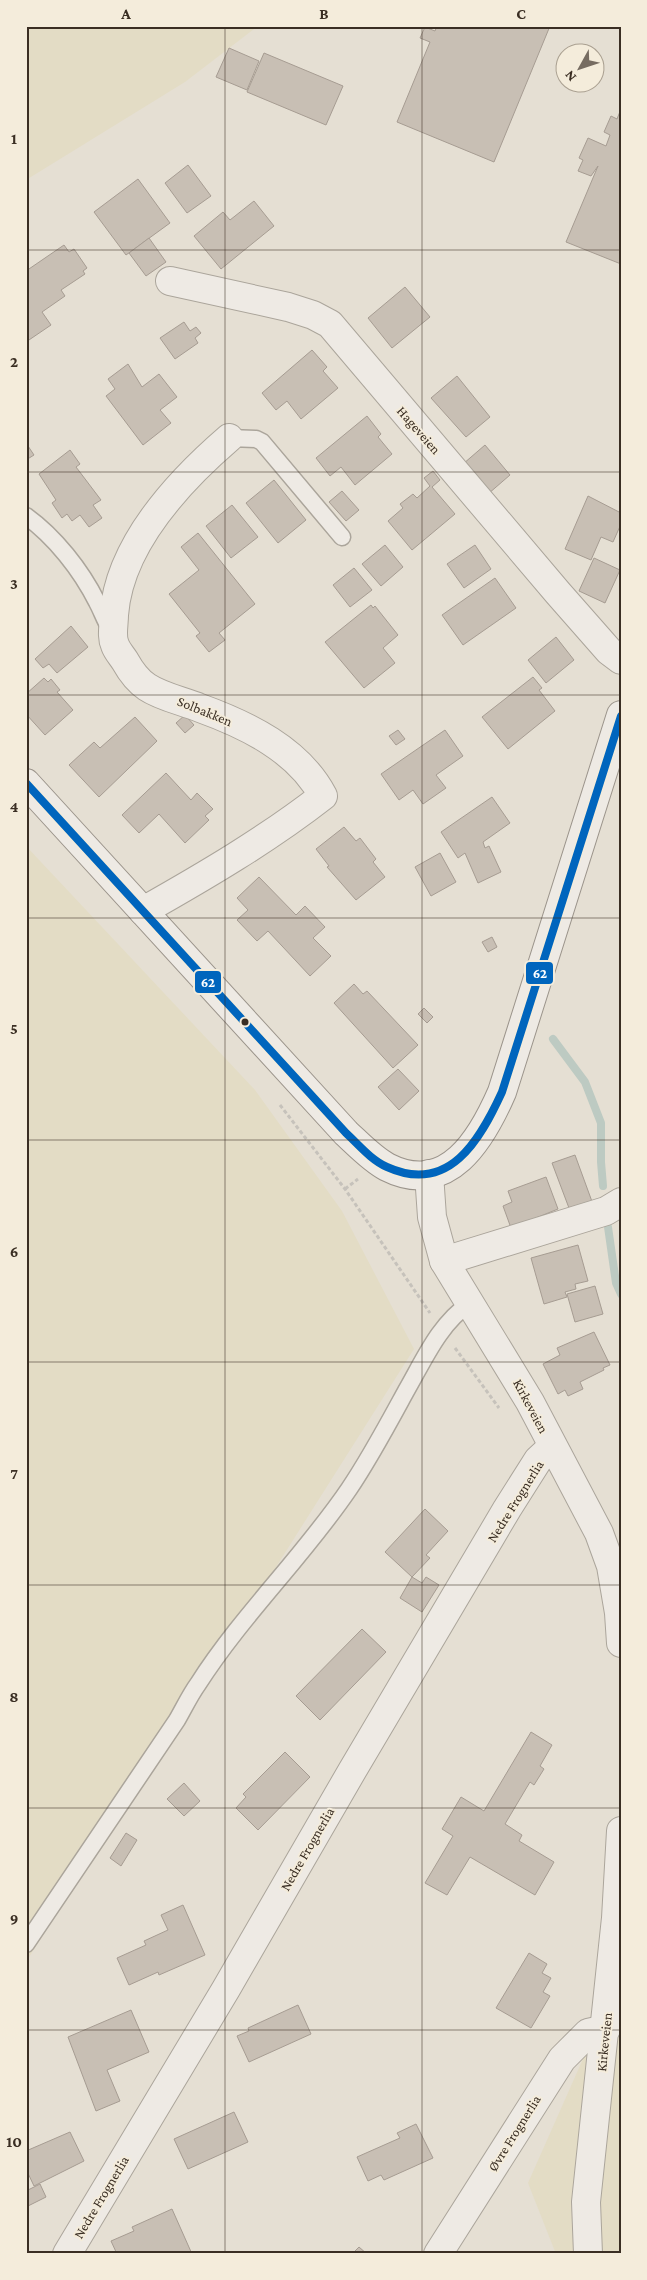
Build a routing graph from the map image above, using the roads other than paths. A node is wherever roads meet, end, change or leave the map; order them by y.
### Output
1 (170, 281) dead end
2 (229, 438) joint
3 (26, 516) edge
4 (342, 537) dead end
5 (113, 634) junction
6 (621, 660) edge
7 (621, 715) edge
8 (26, 783) edge
9 (143, 911) junction
10 (429, 1174) junction
11 (621, 1202) edge
12 (444, 1261) junction
13 (470, 1303) junction
14 (552, 1447) junction
15 (621, 1643) edge
16 (621, 1831) edge
17 (26, 1944) edge
18 (606, 2029) junction
19 (67, 2254) edge
20 (438, 2254) edge
21 (588, 2254) edge

1 - 6 street, Hageveien
2 - 4 lane
2 - 5 street, Solbakken
3 - 5 lane
5 - 9 street, Solbakken
7 - 10 street
8 - 9 street
9 - 10 street
10 - 12 street, Kirkeveien
11 - 12 street
12 - 13 street, Kirkeveien
13 - 14 street, Kirkeveien
13 - 17 lane
14 - 15 street, Kirkeveien
14 - 19 street, Nedre Frognerlia
16 - 18 street, Kirkeveien
18 - 20 street, Øvre Frognerlia
18 - 21 street, Kirkeveien

